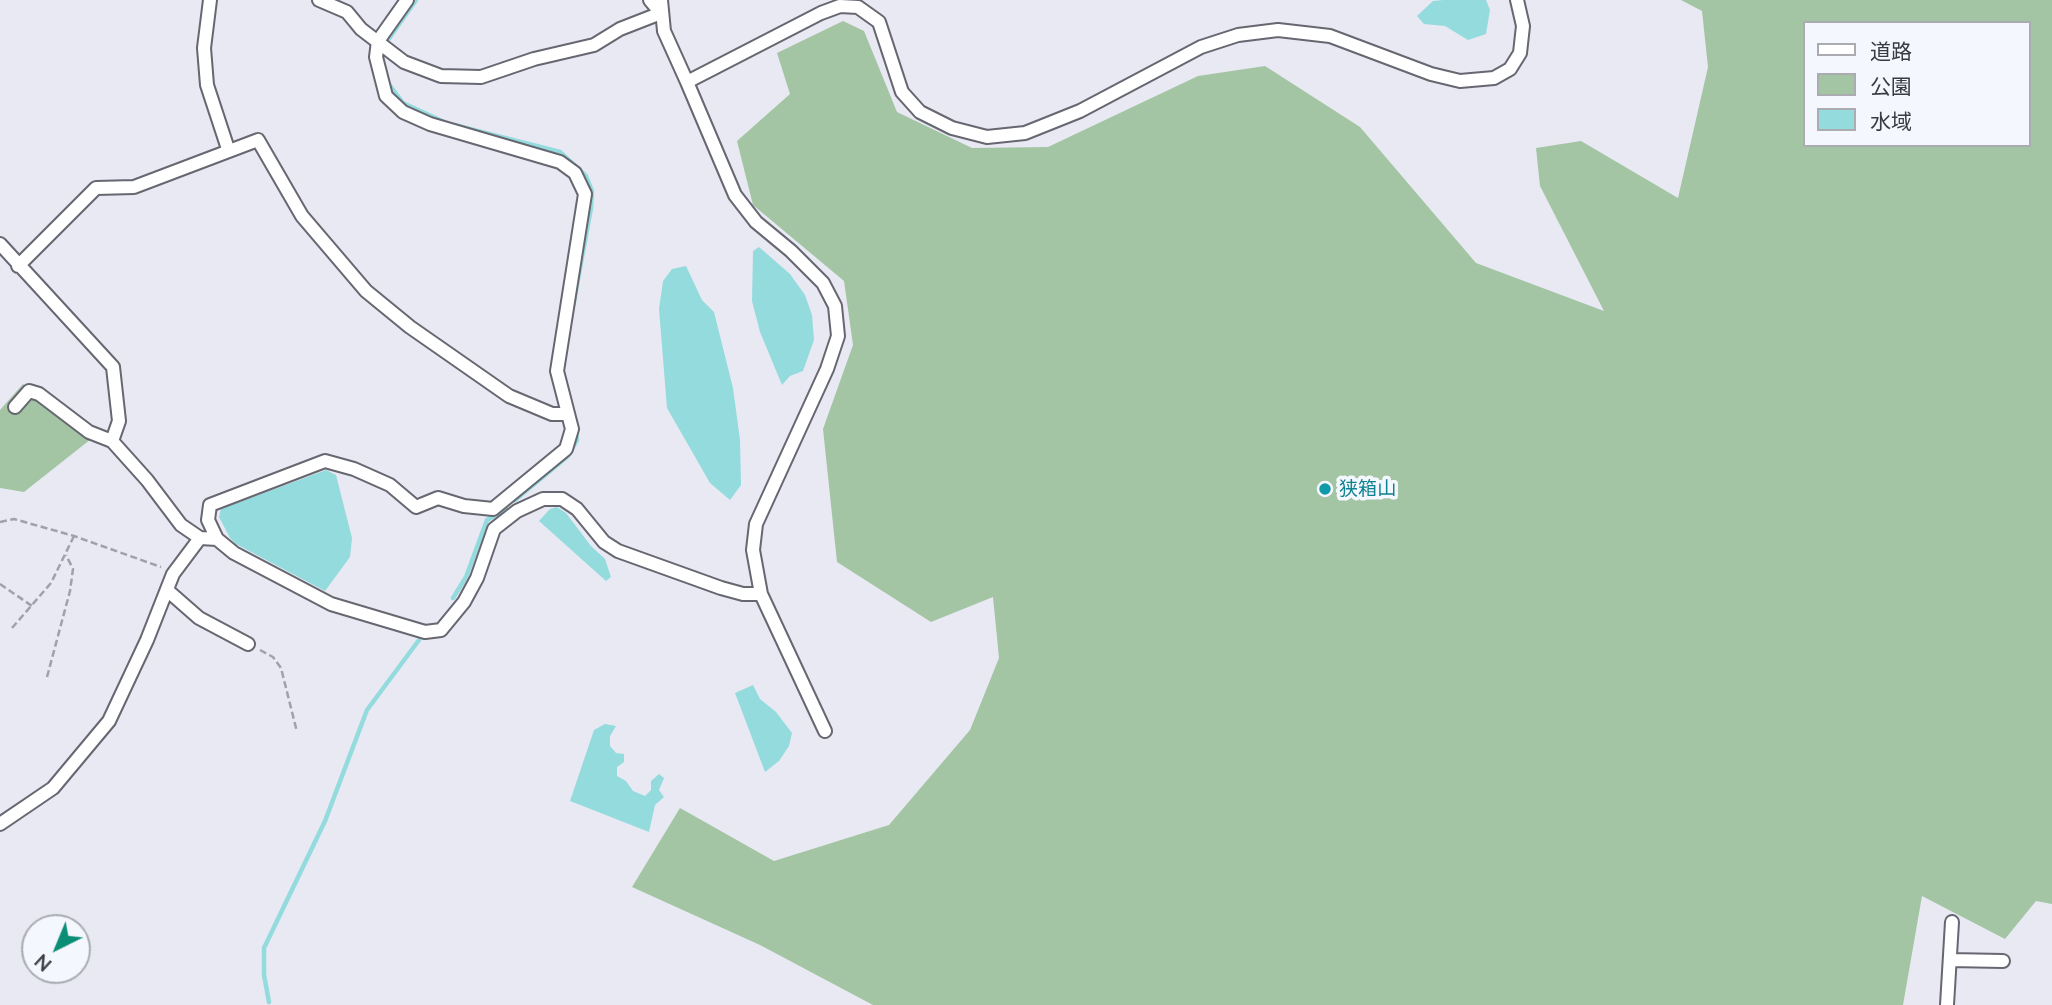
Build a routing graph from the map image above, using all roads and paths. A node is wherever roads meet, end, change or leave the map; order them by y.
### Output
1 (210, 0) edge
2 (319, 0) edge
3 (407, 0) edge
4 (650, 0) edge
5 (1517, 0) edge
6 (661, 6) edge
7 (378, 41) junction
8 (687, 82) junction
9 (228, 149) junction
10 (0, 244) edge
11 (18, 266) junction
12 (15, 407) dead end
13 (565, 414) junction
14 (112, 441) junction
15 (0, 522) edge
16 (74, 536) junction
17 (200, 538) junction
18 (217, 539) junction
19 (66, 555) junction
20 (173, 574) junction
21 (0, 584) edge
22 (167, 590) junction
23 (761, 594) junction
24 (33, 607) junction
25 (12, 628) dead end
26 (248, 644) joint
27 (47, 677) dead end
28 (297, 732) dead end
29 (825, 732) dead end
30 (0, 824) edge
31 (1952, 922) dead end
32 (1950, 960) junction
33 (2003, 961) dead end
34 (1947, 1005) edge

1 - 9 street
2 - 7 street
3 - 7 street
4 - 6 street
5 - 8 street
6 - 7 street
6 - 8 street
7 - 13 street
8 - 23 street
9 - 11 street
9 - 13 street
10 - 11 street
11 - 14 street
12 - 14 street
13 - 18 street
14 - 17 street
15 - 16 path
16 - 19 path
16 - 20 path
17 - 18 street
17 - 20 street
18 - 23 street
19 - 24 path
19 - 27 path
20 - 22 street
21 - 24 path
22 - 26 street
22 - 30 street
23 - 29 street
24 - 25 path
26 - 28 path
31 - 32 street
32 - 33 street
32 - 34 street

